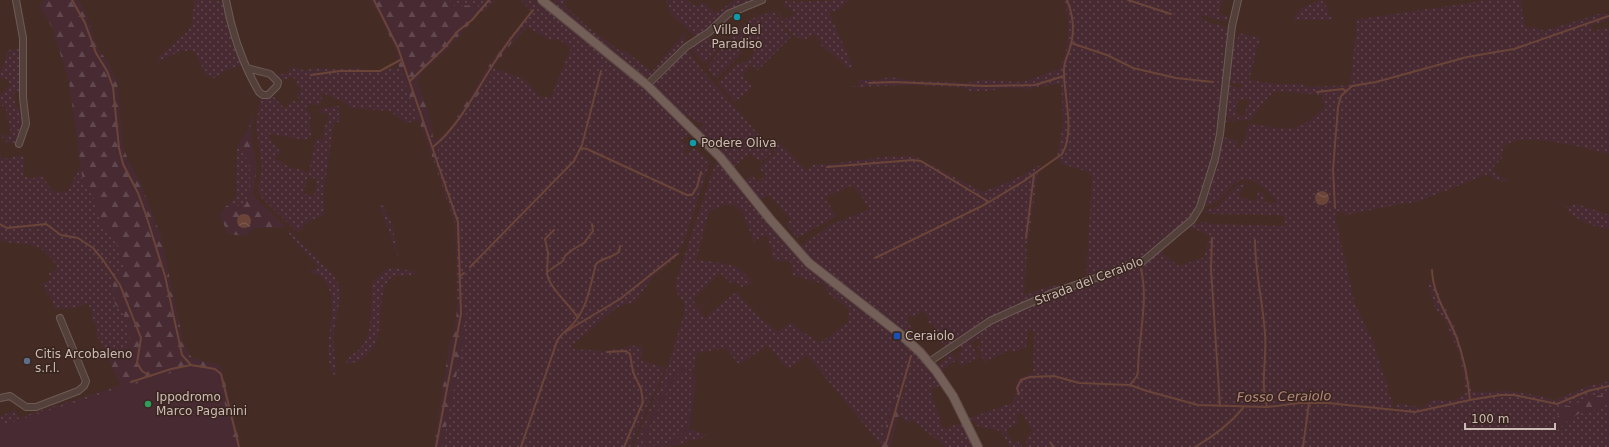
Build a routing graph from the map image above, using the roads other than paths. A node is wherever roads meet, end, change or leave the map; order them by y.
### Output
1 (16, 0) edge
2 (226, 0) edge
3 (542, 0) edge
4 (762, 0) edge
5 (1238, 0) edge
6 (247, 68) junction
7 (647, 85) junction
8 (19, 144) dead end
9 (60, 318) dead end
10 (929, 362) junction
11 (0, 398) edge
12 (978, 447) edge

1 - 8 street
2 - 6 street
3 - 7 main road
4 - 7 street
5 - 10 street, Strada del Ceraiolo
6 - 6 street
7 - 10 main road
9 - 11 street
10 - 12 main road

